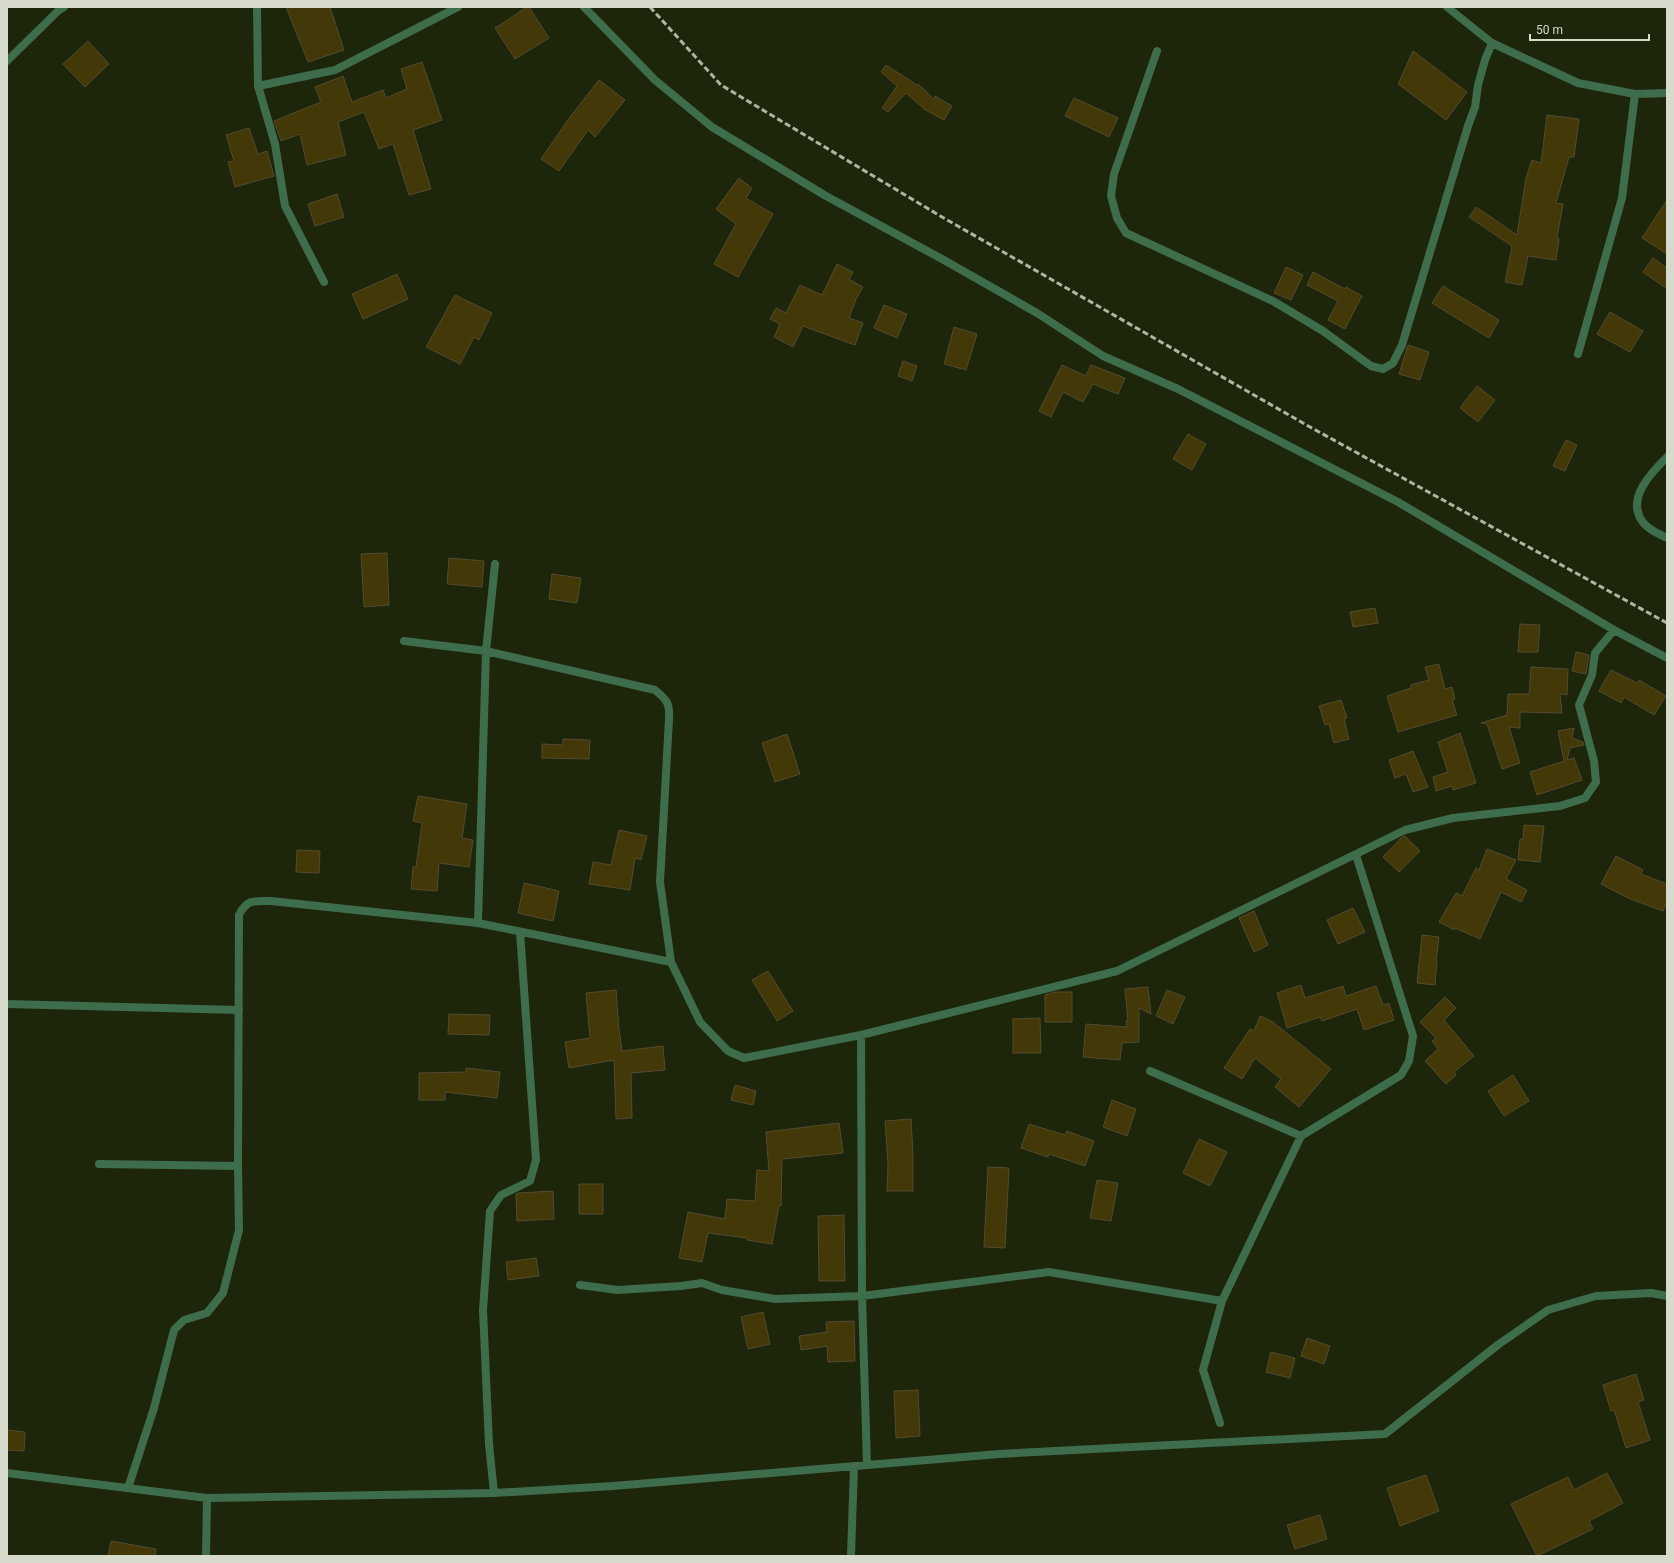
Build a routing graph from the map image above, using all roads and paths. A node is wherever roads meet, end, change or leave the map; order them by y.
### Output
1 (256, 7) edge
2 (458, 7) edge
3 (584, 7) edge
4 (1447, 7) edge
5 (60, 8) edge
6 (1492, 44) junction
7 (1157, 51) dead end
8 (7, 61) edge
9 (258, 86) junction
10 (1667, 93) edge
11 (1635, 94) junction
12 (324, 282) dead end
13 (1578, 354) dead end
14 (1667, 457) edge
15 (1667, 538) edge
16 (495, 564) dead end
17 (1614, 630) junction
18 (404, 641) dead end
19 (486, 651) junction
20 (1667, 658) edge
21 (1356, 855) junction
22 (478, 923) junction
23 (520, 932) junction
24 (671, 962) junction
25 (7, 1004) edge
26 (239, 1010) junction
27 (861, 1035) junction
28 (1150, 1071) dead end
29 (1301, 1136) junction
30 (99, 1164) dead end
31 (238, 1166) junction
32 (580, 1285) dead end
33 (862, 1296) junction
34 (1667, 1296) edge
35 (1222, 1301) junction
36 (1220, 1423) dead end
37 (867, 1465) junction
38 (854, 1466) junction
39 (7, 1473) edge
40 (128, 1488) junction
41 (494, 1493) junction
42 (207, 1498) junction
43 (206, 1556) edge
44 (851, 1556) edge

1 - 9 street
2 - 9 street
3 - 17 street
4 - 6 street
5 - 8 street
6 - 7 street
6 - 11 street
9 - 12 street
10 - 11 street
11 - 13 street
14 - 15 street
16 - 19 street
17 - 20 street
17 - 21 street
18 - 19 street
19 - 22 street
19 - 24 street
21 - 27 street
21 - 29 street
22 - 23 street
22 - 26 street
23 - 24 street
23 - 41 street
24 - 27 street
25 - 26 street
26 - 31 street
27 - 33 street
28 - 29 street
29 - 35 street
30 - 31 street
31 - 40 street
32 - 33 street
33 - 35 street
33 - 37 street
34 - 37 street
35 - 36 street
37 - 38 street
38 - 41 street
38 - 44 street
39 - 40 street
40 - 42 street
41 - 42 street
42 - 43 street

